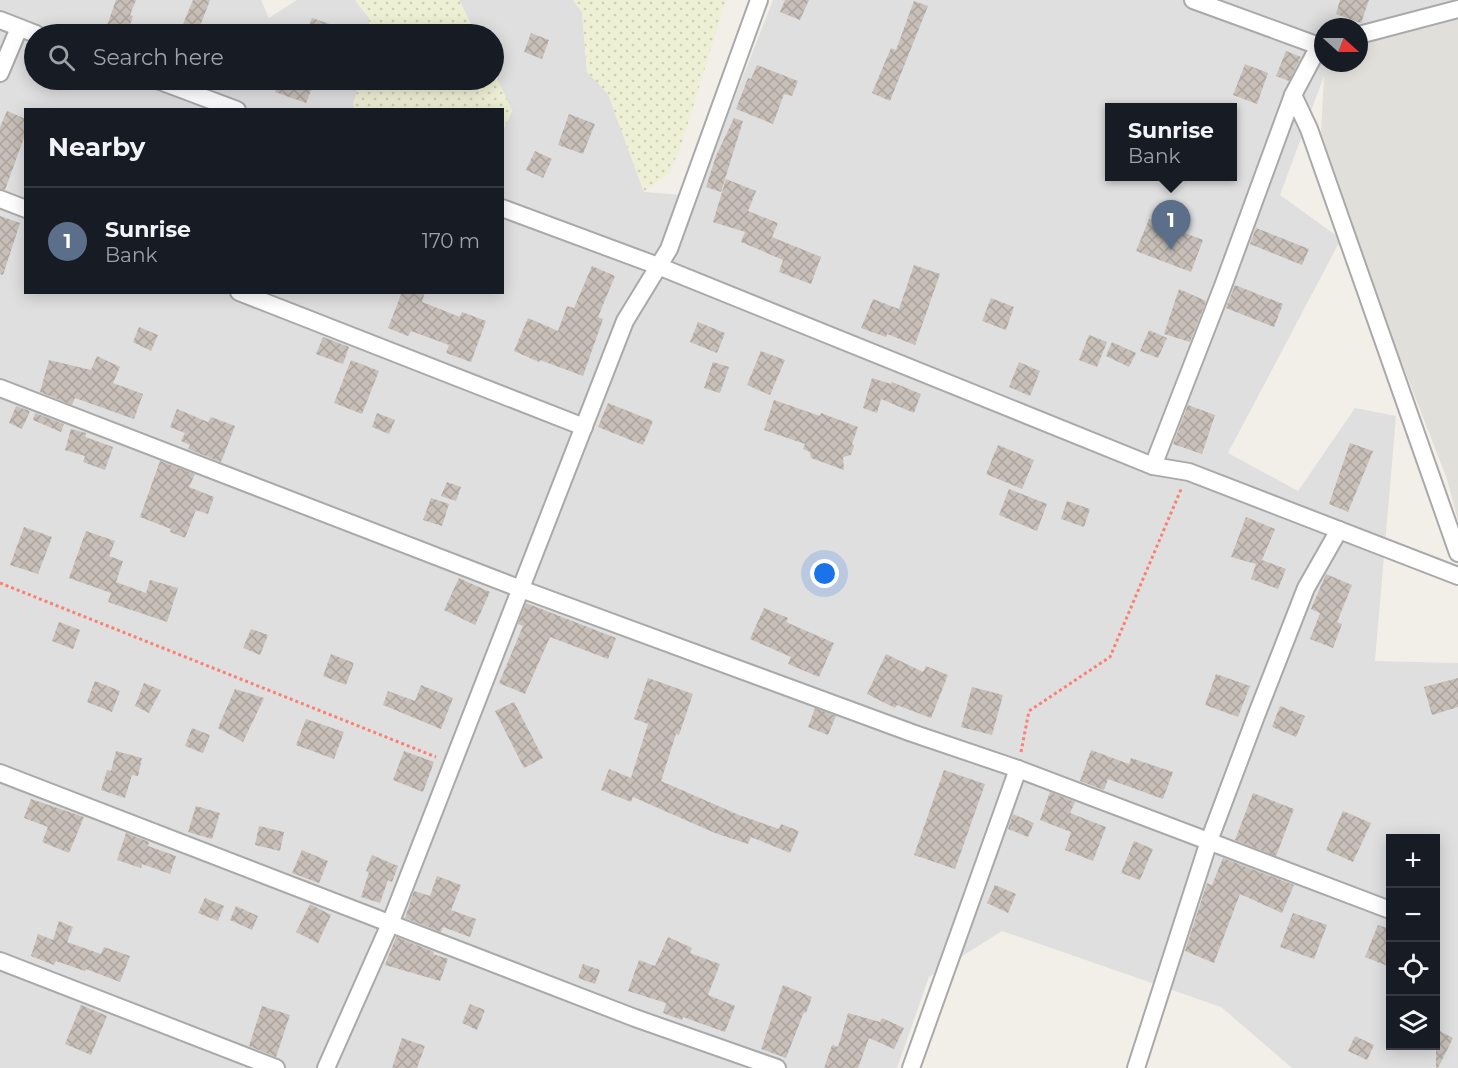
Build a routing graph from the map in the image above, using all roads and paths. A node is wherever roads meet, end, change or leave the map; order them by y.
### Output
1 (759, 0) edge
2 (1193, 0) edge
3 (1458, 9) edge
4 (0, 20) edge
5 (19, 28) junction
6 (24, 30) edge
7 (1368, 33) edge
8 (1314, 43) edge
9 (1314, 58) edge
10 (0, 73) edge
11 (184, 90) edge
12 (1293, 95) junction
13 (232, 108) edge
14 (0, 199) edge
15 (24, 208) edge
16 (504, 209) edge
17 (658, 266) junction
18 (244, 294) edge
19 (0, 388) edge
20 (584, 427) junction
21 (1153, 466) junction
22 (1189, 472) junction
23 (1339, 530) junction
24 (1458, 553) edge
25 (1458, 576) edge
26 (0, 583) edge
27 (521, 589) junction
28 (453, 764) junction
29 (1018, 769) junction
30 (0, 773) edge
31 (1209, 841) junction
32 (1386, 908) edge
33 (390, 924) junction
34 (0, 961) edge
35 (276, 1068) edge
36 (326, 1068) edge
37 (777, 1068) edge
38 (911, 1068) edge
39 (1136, 1068) edge

1 - 17 street
2 - 8 street
3 - 7 street
4 - 5 street
5 - 6 street
5 - 10 street
9 - 12 street
11 - 13 street
12 - 21 street
12 - 24 street
14 - 15 street
16 - 17 street
17 - 20 street
17 - 21 street
18 - 20 street
19 - 27 street
20 - 27 street
21 - 22 street
22 - 23 street
22 - 29 path
23 - 25 street
23 - 31 street
26 - 28 path
27 - 28 street
27 - 29 street
28 - 33 street
29 - 31 street
29 - 38 street
30 - 33 street
31 - 32 street
31 - 39 street
33 - 36 street
33 - 37 street
34 - 35 street

